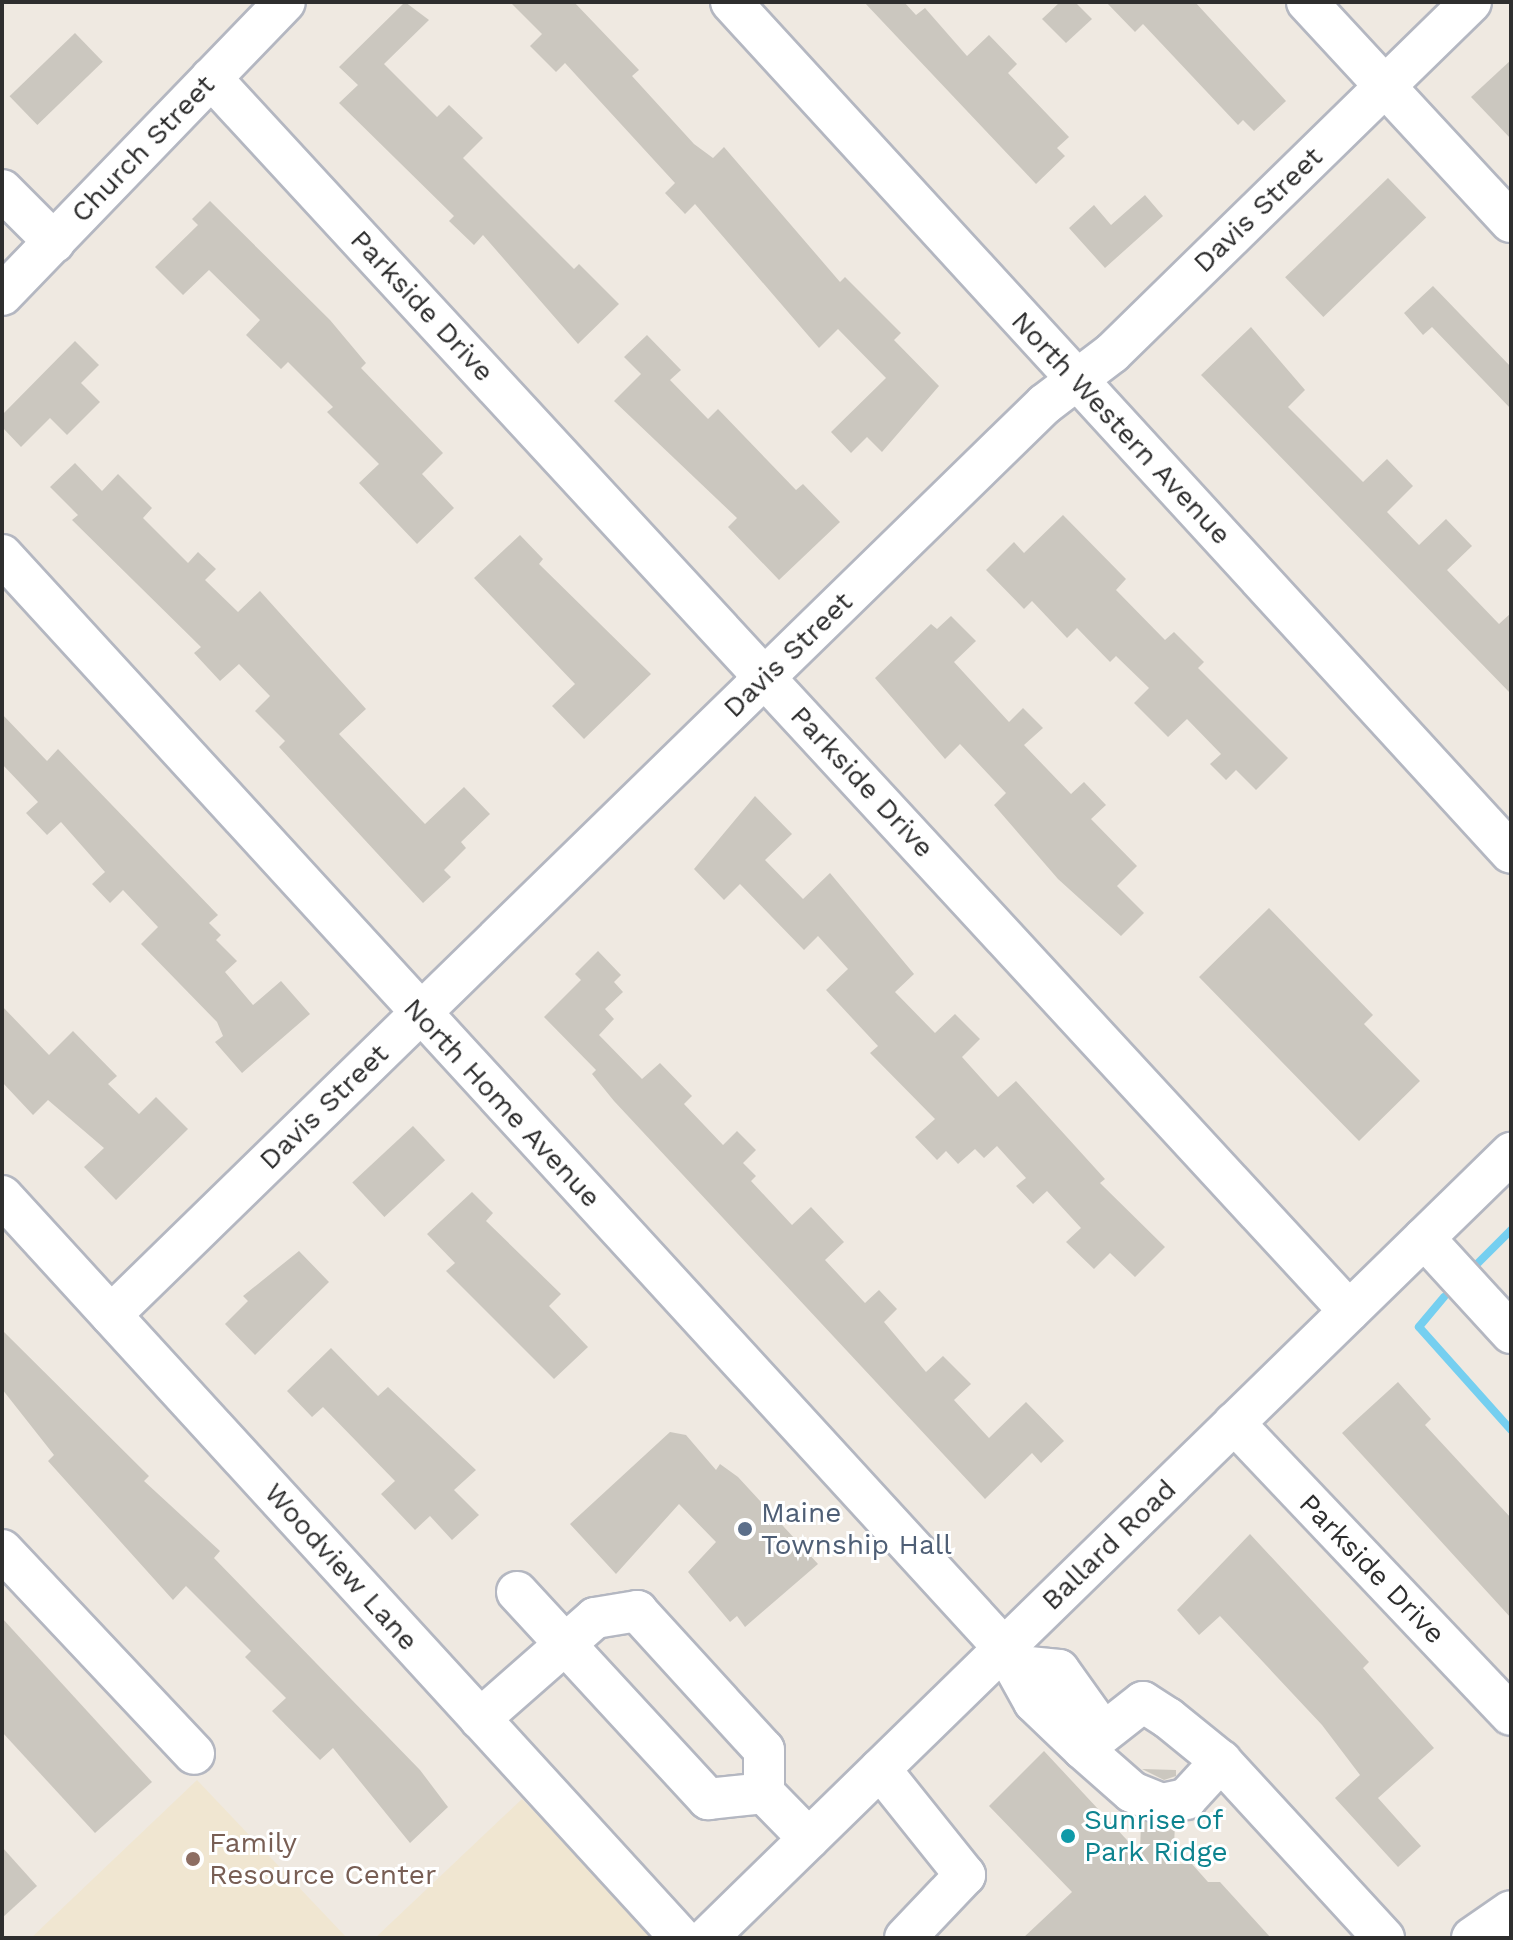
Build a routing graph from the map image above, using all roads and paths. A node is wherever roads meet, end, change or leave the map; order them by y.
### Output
1 (285, 2) edge
2 (731, 2) edge
3 (1307, 2) edge
4 (1471, 2) edge
5 (211, 78) junction
6 (1384, 86) junction
7 (2, 190) edge
8 (1511, 222) edge
9 (54, 242) junction
10 (2, 295) edge
11 (1077, 380) junction
12 (2, 555) edge
13 (765, 678) junction
14 (1511, 853) edge
15 (420, 1014) junction
16 (1511, 1153) edge
17 (2, 1196) edge
18 (1424, 1238) junction
19 (1349, 1311) junction
20 (111, 1315) junction
21 (1511, 1333) edge
22 (1234, 1423) junction
23 (2, 1550) edge
24 (517, 1592) dead end
25 (565, 1644) junction
26 (1011, 1657) junction
27 (1511, 1715) edge
28 (480, 1719) junction
29 (1093, 1740) junction
30 (194, 1754) dead end
31 (1221, 1761) junction
32 (880, 1769) junction
33 (764, 1793) junction
34 (809, 1839) junction
35 (1511, 1911) edge
36 (681, 1938) edge
37 (707, 1938) edge
38 (905, 1938) edge
39 (1384, 1938) edge
40 (1472, 1938) edge

1 - 5 street, Church Street
2 - 11 street, North Western Avenue
3 - 6 street
4 - 6 street, Davis Street
5 - 9 street, Church Street
5 - 13 street, Parkside Drive
6 - 8 street
6 - 11 street, Davis Street
7 - 9 street
9 - 10 street, Church Street
11 - 13 street, Davis Street
11 - 14 street, North Western Avenue
12 - 15 street, North Home Avenue
13 - 15 street, Davis Street
13 - 19 street, Parkside Drive
15 - 20 street, Davis Street
15 - 26 street, North Home Avenue
16 - 18 street, Ballard Road
17 - 20 street, Woodview Lane
18 - 19 street, Ballard Road
18 - 21 street
19 - 22 street, Ballard Road
20 - 28 street, Woodview Lane
22 - 26 street, Ballard Road
22 - 27 street, Parkside Drive
23 - 30 street
24 - 25 street
25 - 28 street
25 - 33 street
25 - 33 street
26 - 29 street, North Home Avenue
26 - 32 street, Ballard Road
28 - 36 street, Woodview Lane
29 - 31 street
29 - 31 street, North Home Avenue
31 - 39 street
32 - 34 street, Ballard Road
32 - 38 street
33 - 34 street
34 - 37 street, Ballard Road
35 - 40 street

